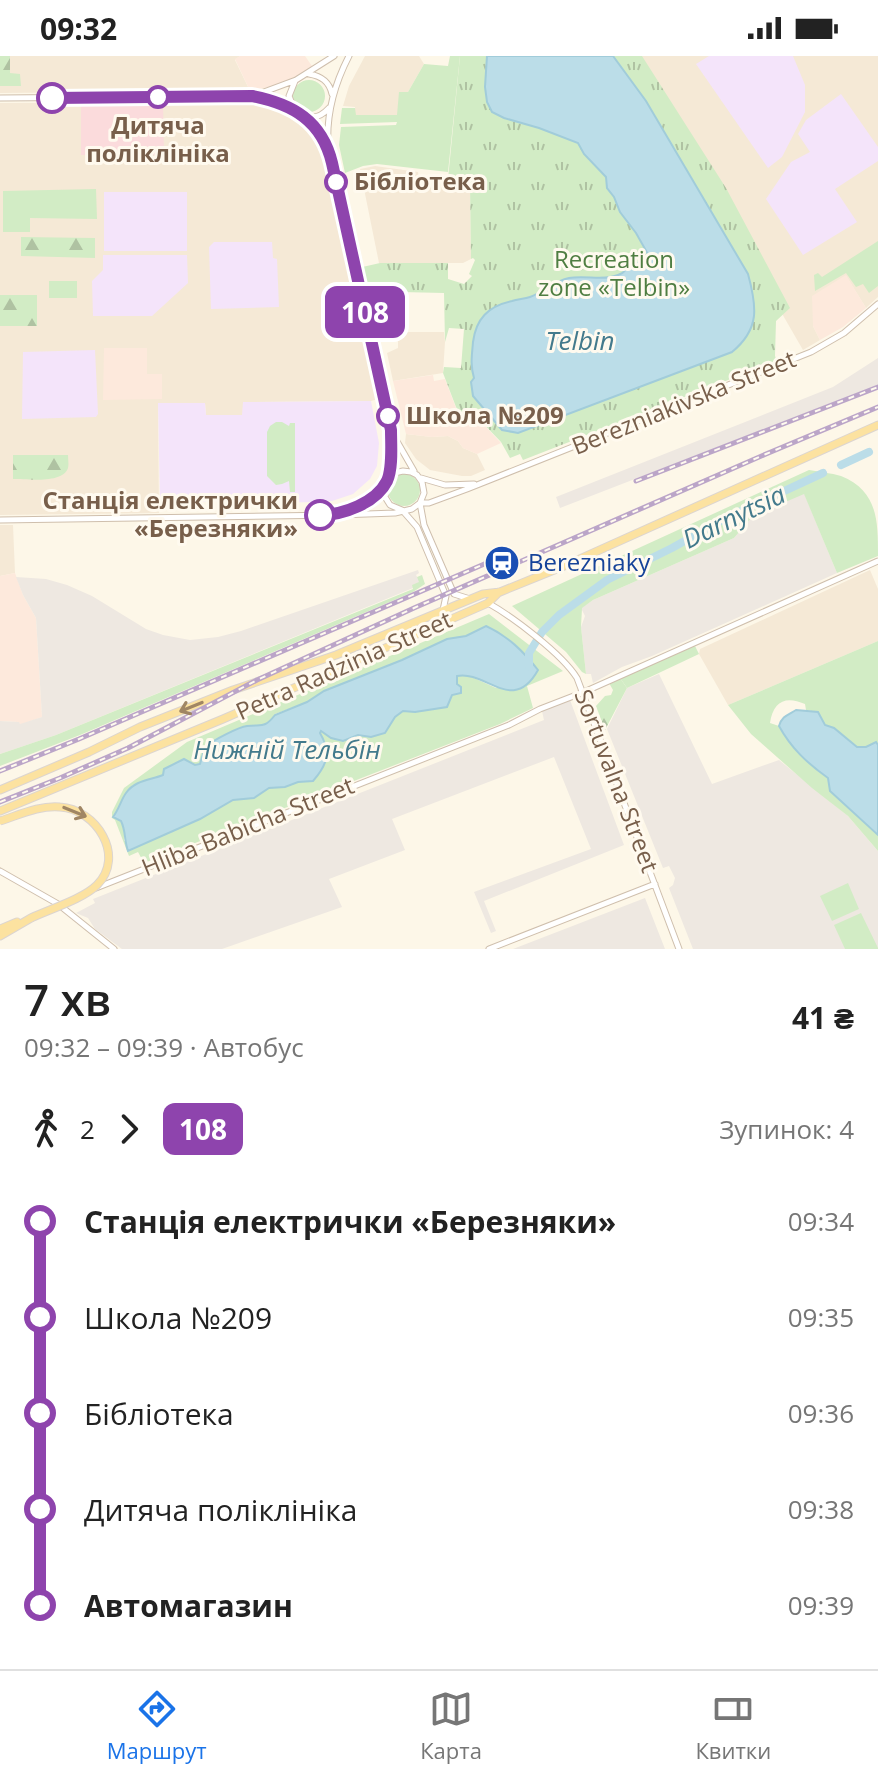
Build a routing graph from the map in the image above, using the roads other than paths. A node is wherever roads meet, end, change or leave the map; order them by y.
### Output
1 (334, 56) edge
2 (349, 56) edge
3 (308, 74) junction
4 (296, 80) junction
5 (332, 95) junction
6 (252, 96) junction
7 (0, 98) edge
8 (331, 103) junction
9 (297, 112) junction
10 (304, 116) junction
11 (328, 147) junction
12 (878, 304) edge
13 (878, 425) edge
14 (391, 430) junction
15 (417, 475) junction
16 (387, 481) junction
17 (479, 483) junction
18 (420, 503) junction
19 (429, 503) junction
20 (402, 510) junction
21 (392, 513) junction
22 (327, 515) junction
23 (0, 520) edge
24 (423, 521) junction
25 (413, 523) junction
26 (878, 561) edge
27 (500, 592) junction
28 (470, 599) junction
29 (488, 603) junction
30 (443, 610) junction
31 (336, 655) junction
32 (340, 667) junction
33 (584, 692) junction
34 (0, 790) edge
35 (0, 811) edge
36 (0, 821) edge
37 (0, 871) edge
38 (655, 884) junction
39 (58, 904) junction
40 (31, 918) junction
41 (0, 929) edge
42 (0, 936) edge
43 (114, 949) edge
44 (489, 949) edge
45 (679, 949) edge

1 - 3 street
2 - 5 street
3 - 4 street
3 - 5 street
4 - 6 street
4 - 9 street
5 - 8 street
6 - 7 street
6 - 9 street
8 - 10 street
8 - 11 street
9 - 10 street
10 - 11 street
11 - 14 street
12 - 17 street, Berezniakivska Street
13 - 27 main road, Petra Radzinia Street
14 - 15 street
14 - 16 street
15 - 16 street
15 - 17 street, Berezniakivska Street
15 - 18 street
16 - 20 street
16 - 22 street
17 - 19 street, Berezniakivska Street
18 - 19 street, Berezniakivska Street
18 - 20 street
18 - 24 street
19 - 24 street
20 - 21 street
20 - 25 street
21 - 22 street
21 - 25 street
22 - 23 street
24 - 28 street
25 - 30 street
26 - 33 street, Hliba Babicha Street
27 - 28 main road, Petra Radzinia Street
27 - 29 main road, Petra Radzinia Street
28 - 30 main road, Petra Radzinia Street
29 - 32 main road, Petra Radzinia Street
29 - 33 street, Sortuvalna Street
30 - 31 main road, Petra Radzinia Street
31 - 32 main road
31 -> 34 main road, Petra Radzinia Street
32 - 35 main road, Petra Radzinia Street
33 - 38 street, Sortuvalna Street
33 - 39 street, Hliba Babicha Street
36 -> 40 main road, bridge
37 - 39 street
38 - 44 street
38 - 45 street, Sortuvalna Street
39 - 43 street
40 - 41 main road
40 - 42 main road

